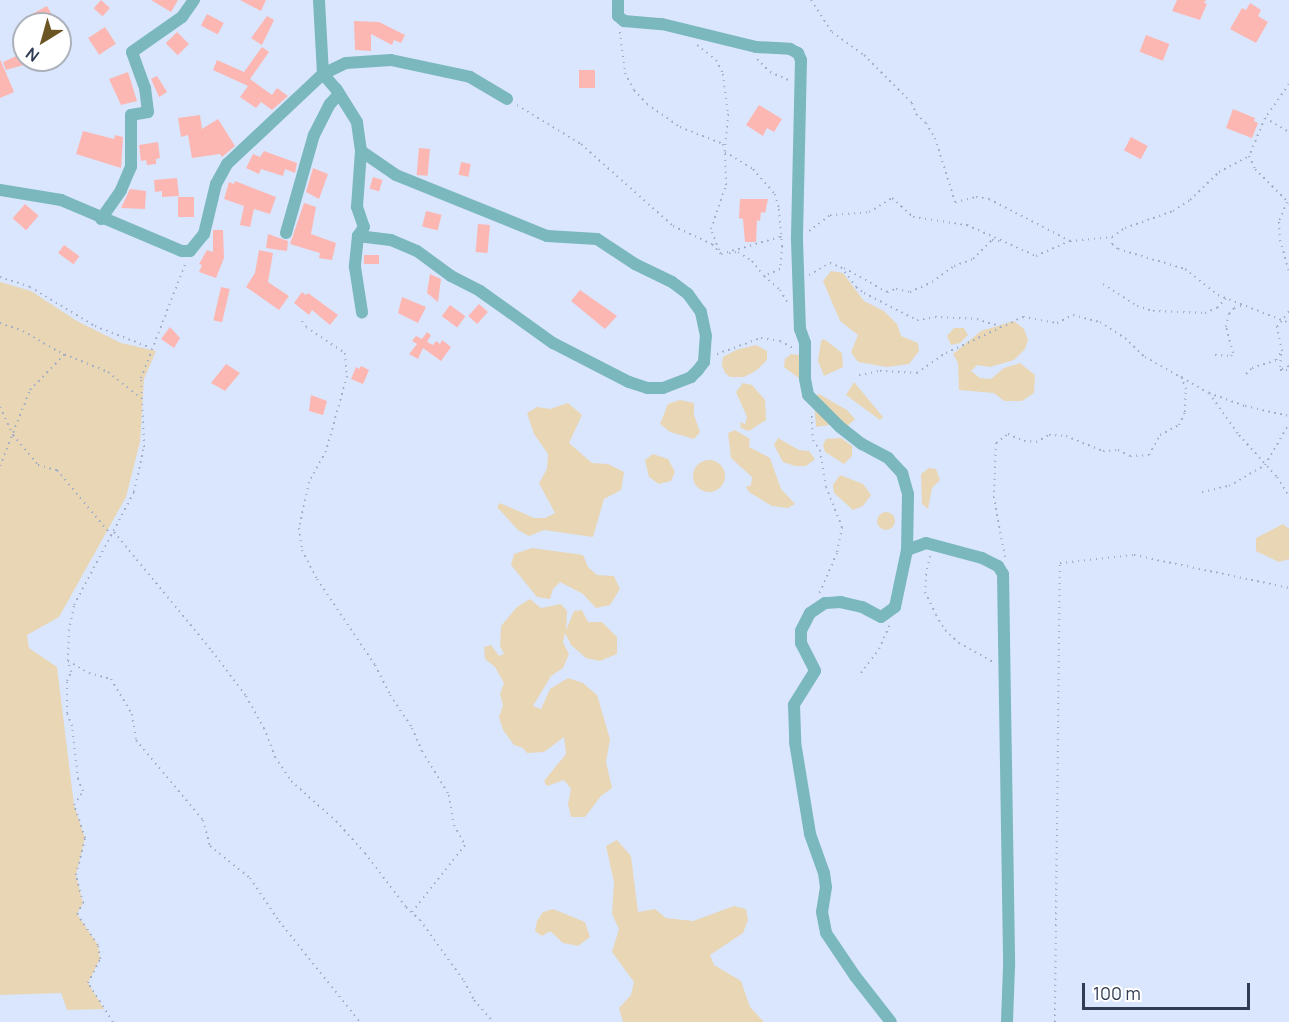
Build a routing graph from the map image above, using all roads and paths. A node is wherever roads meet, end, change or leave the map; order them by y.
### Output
1 (195, 0) edge
2 (319, 0) edge
3 (618, 0) edge
4 (811, 0) edge
5 (618, 16) junction
6 (692, 42) dead end
7 (755, 55) dead end
8 (323, 74) junction
9 (794, 83) dead end
10 (1289, 84) edge
11 (338, 95) junction
12 (507, 99) joint
13 (1266, 118) junction
14 (1289, 132) edge
15 (361, 151) junction
16 (725, 152) junction
17 (1249, 156) junction
18 (0, 190) edge
19 (1289, 203) edge
20 (101, 219) junction
21 (286, 233) dead end
22 (358, 236) junction
23 (780, 237) junction
24 (1112, 237) junction
25 (797, 240) junction
26 (1070, 241) junction
27 (1009, 244) junction
28 (190, 251) junction
29 (721, 254) junction
30 (842, 267) junction
31 (1289, 272) edge
32 (764, 276) junction
33 (0, 277) edge
34 (798, 281) junction
35 (1103, 284) dead end
36 (1226, 298) junction
37 (1244, 305) junction
38 (794, 310) dead end
39 (1289, 311) edge
40 (362, 312) dead end
41 (302, 321) dead end
42 (1280, 321) junction
43 (0, 323) edge
44 (1289, 323) edge
45 (1001, 327) junction
46 (151, 348) junction
47 (796, 349) dead end
48 (1281, 351) junction
49 (64, 354) junction
50 (1215, 354) dead end
51 (704, 362) junction
52 (1289, 366) edge
53 (1280, 370) junction
54 (1289, 370) edge
55 (1246, 374) dead end
56 (859, 375) dead end
57 (1182, 376) junction
58 (1209, 393) junction
59 (142, 399) junction
60 (813, 400) junction
61 (0, 407) edge
62 (1289, 416) edge
63 (1289, 424) edge
64 (12, 432) junction
65 (1265, 465) junction
66 (0, 466) edge
67 (1202, 492) dead end
68 (1289, 496) edge
69 (114, 532) junction
70 (112, 536) junction
71 (933, 545) junction
72 (907, 550) junction
73 (999, 568) junction
74 (1289, 588) edge
75 (895, 607) junction
76 (810, 613) junction
77 (68, 661) junction
78 (1003, 667) junction
79 (861, 673) dead end
80 (412, 912) junction
81 (113, 1022) edge
82 (360, 1022) edge
83 (493, 1022) edge
84 (891, 1022) edge
85 (1007, 1022) edge
86 (1055, 1022) edge

1 - 20 street
2 - 8 street
3 - 5 street
4 - 26 path
5 - 16 path
5 - 25 street
6 - 16 path
7 - 9 path
8 - 11 street
8 - 12 street
8 - 28 street
10 - 13 path
11 - 15 street
11 - 21 street
12 - 29 path
13 - 14 path
13 - 17 path
15 - 22 street
15 - 51 street
16 - 23 path
16 - 29 path
17 - 19 path
17 - 24 path
18 - 20 street
19 - 31 path
20 - 28 street
22 - 40 street
22 - 51 street
23 - 25 path
23 - 29 path
23 - 32 path
24 - 26 path
24 - 36 path
25 - 27 path
25 - 34 street
26 - 27 path
27 - 30 path
28 - 46 path
29 - 32 path
30 - 34 path
30 - 45 path
32 - 38 path
33 - 46 path
34 - 60 street
35 - 36 path
36 - 37 path
37 - 42 path
37 - 50 path
39 - 42 path
41 - 80 path
42 - 44 path
42 - 48 path
43 - 49 path
45 - 56 path
45 - 57 path
46 - 59 path
47 - 51 path
48 - 53 path
48 - 55 path
49 - 59 path
49 - 64 path
52 - 53 path
53 - 54 path
57 - 58 path
57 - 73 path
58 - 62 path
58 - 65 path
59 - 69 path
60 - 72 street
60 - 76 path
61 - 64 path
63 - 65 path
64 - 66 path
64 - 70 path
65 - 67 path
65 - 68 path
69 - 70 path
69 - 80 path
70 - 77 path
71 - 72 street
71 - 73 street
71 - 78 path
72 - 75 street
73 - 78 street
74 - 86 path
75 - 76 street
75 - 79 path
76 - 84 street
77 - 81 path
77 - 82 path
78 - 85 street
80 - 83 path

